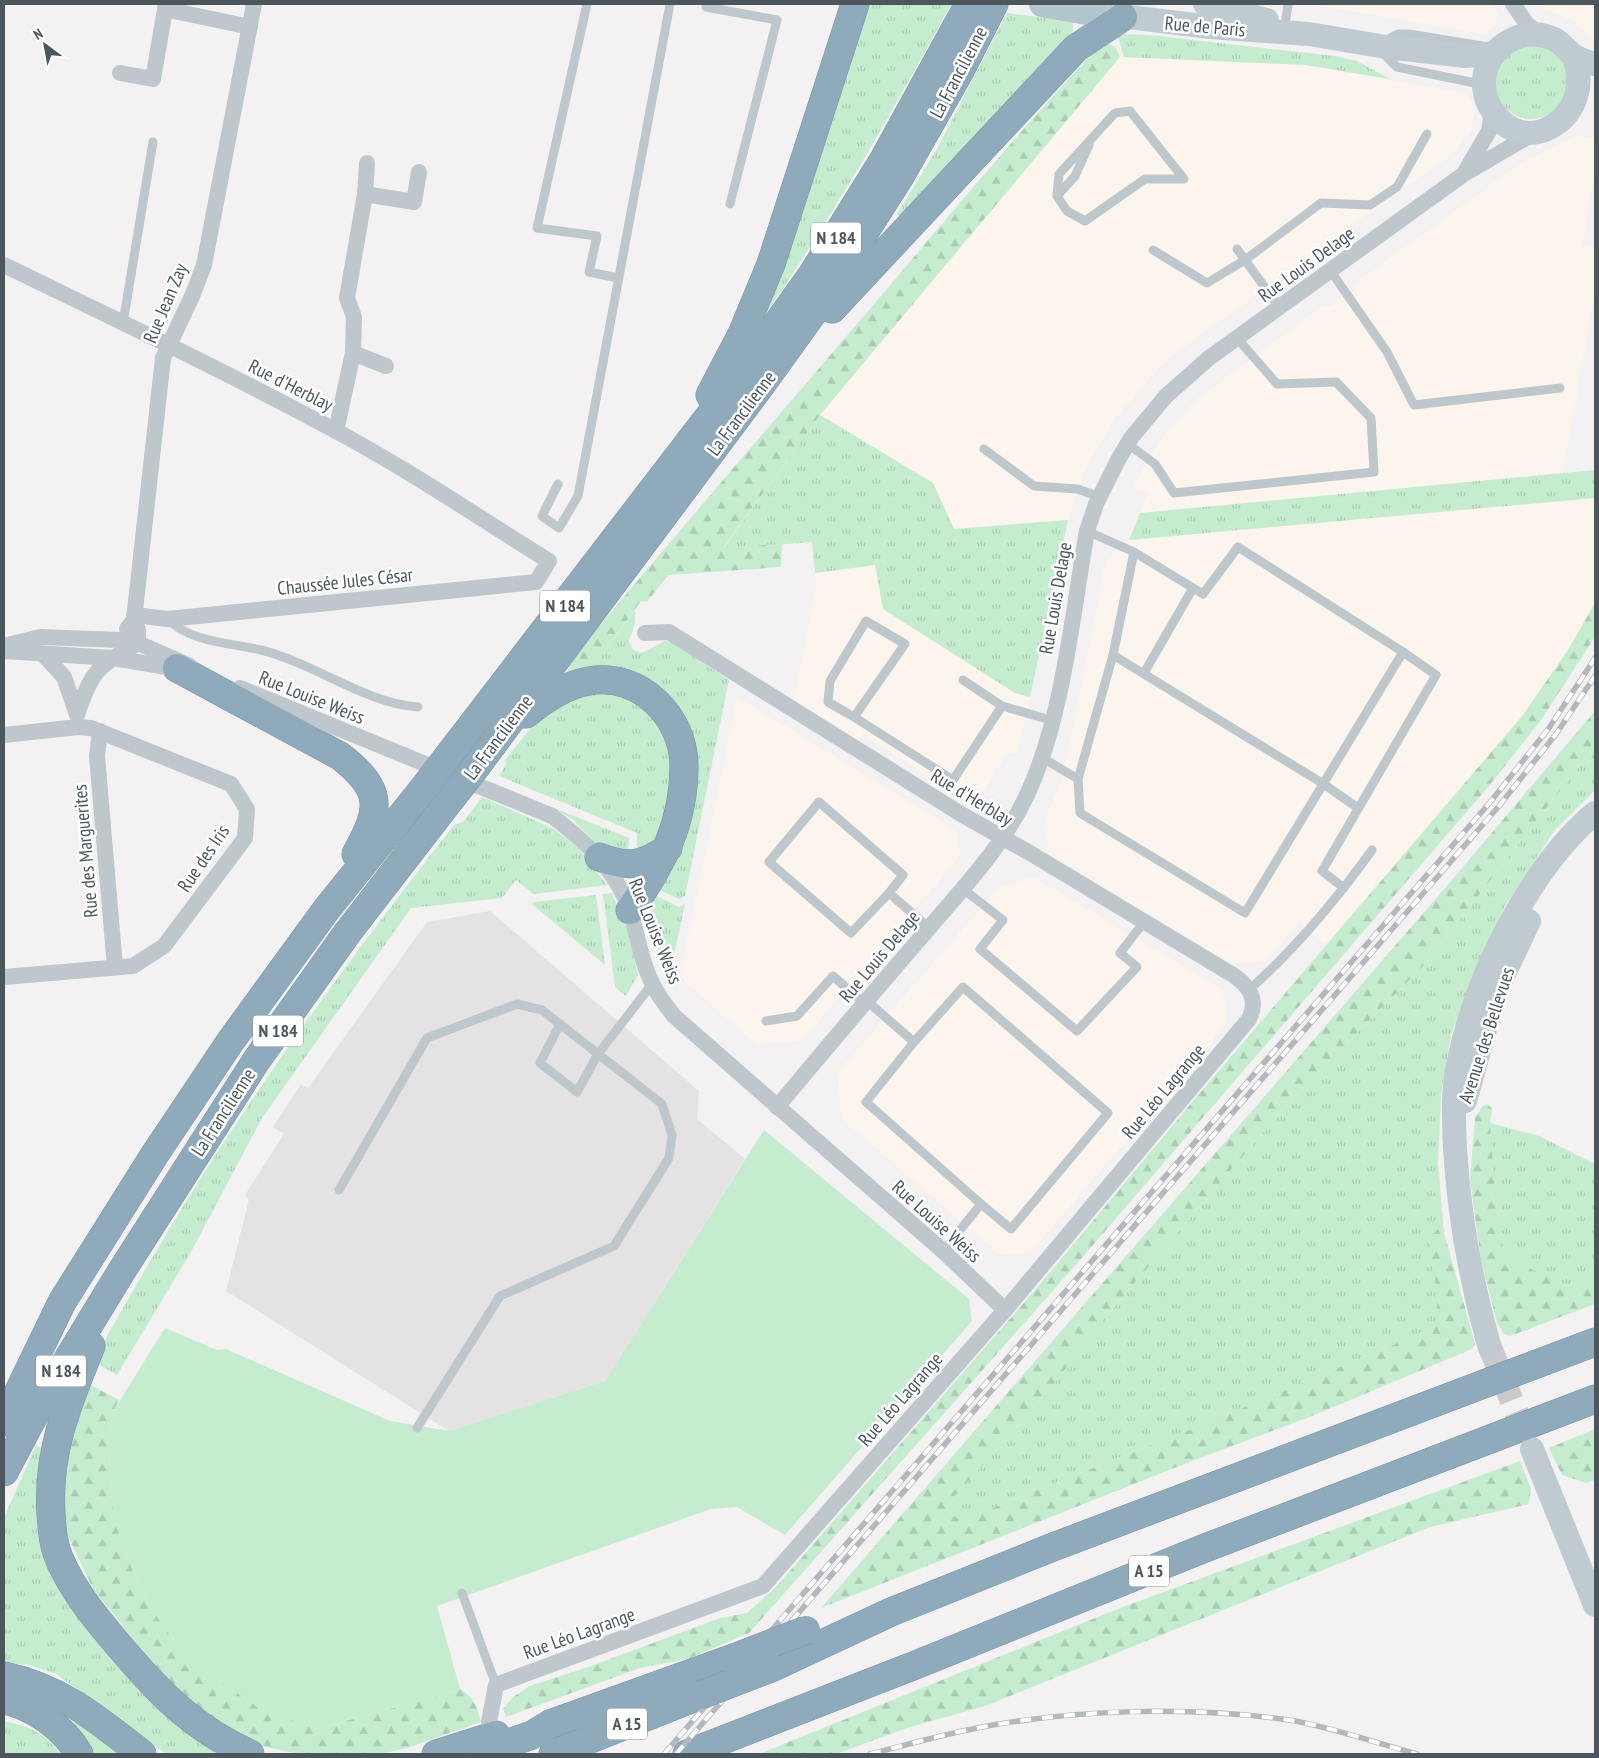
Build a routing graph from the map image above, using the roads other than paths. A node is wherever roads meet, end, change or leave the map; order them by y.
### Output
1 (254, 4) edge
2 (587, 4) edge
3 (670, 4) edge
4 (707, 4) edge
5 (840, 4) edge
6 (856, 4) edge
7 (969, 4) edge
8 (994, 4) edge
9 (1205, 4) edge
10 (1048, 5) edge
11 (166, 6) edge
12 (1093, 8) edge
13 (1515, 8) edge
14 (1286, 14) edge
15 (1122, 17) junction
16 (250, 27) junction
17 (1309, 34) junction
18 (1541, 36) junction
19 (843, 38) junction
20 (1381, 46) junction
21 (1076, 48) junction
22 (1500, 48) junction
23 (1573, 56) junction
24 (1595, 64) edge
25 (120, 73) dead end
26 (1485, 94) junction
27 (1587, 97) edge
28 (1536, 132) junction
29 (1426, 134) dead end
30 (153, 142) dead end
31 (1090, 142) junction
32 (367, 163) dead end
33 (419, 172) dead end
34 (1464, 174) junction
35 (365, 194) junction
36 (1057, 196) junction
37 (730, 204) dead end
38 (1153, 250) dead end
39 (1237, 250) dead end
40 (1245, 260) junction
41 (4, 265) edge
42 (1330, 270) junction
43 (618, 278) junction
44 (1279, 307) junction
45 (123, 323) junction
46 (1237, 338) junction
47 (169, 345) junction
48 (353, 353) junction
49 (386, 366) dead end
50 (762, 385) junction
51 (1560, 388) dead end
52 (336, 431) junction
53 (1128, 444) junction
54 (984, 449) dead end
55 (679, 456) junction
56 (558, 484) dead end
57 (1099, 497) junction
58 (1087, 531) junction
59 (1134, 552) junction
60 (549, 561) joint
61 (1193, 588) junction
62 (168, 619) junction
63 (136, 627) junction
64 (645, 633) dead end
65 (101, 639) junction
66 (4, 646) edge
67 (4, 651) edge
68 (1403, 652) junction
69 (43, 654) junction
70 (1113, 655) junction
71 (74, 656) junction
72 (113, 658) junction
73 (177, 668) junction
74 (1144, 673) junction
75 (207, 674) junction
76 (963, 680) dead end
77 (1002, 706) junction
78 (418, 707) dead end
79 (854, 717) junction
80 (78, 721) junction
81 (1054, 721) junction
82 (100, 731) junction
83 (4, 735) edge
84 (499, 735) junction
85 (1041, 757) junction
86 (1078, 779) junction
87 (1322, 783) junction
88 (1358, 808) junction
89 (1595, 814) edge
90 (1595, 830) edge
91 (1003, 839) junction
92 (668, 848) junction
93 (1372, 850) dead end
94 (599, 857) junction
95 (1344, 888) junction
96 (964, 889) junction
97 (889, 893) junction
98 (326, 910) junction
99 (630, 910) junction
100 (1144, 922) junction
101 (929, 928) junction
102 (115, 967) junction
103 (4, 977) edge
104 (652, 984) junction
105 (1250, 989) junction
106 (866, 1003) junction
107 (766, 1021) dead end
108 (560, 1024) junction
109 (914, 1042) junction
110 (598, 1054) junction
111 (777, 1107) junction
112 (1455, 1147) junction
113 (339, 1190) dead end
114 (981, 1204) junction
115 (943, 1251) junction
116 (122, 1272) junction
117 (62, 1302) junction
118 (1005, 1310) junction
119 (1595, 1342) edge
120 (1489, 1345) tunnel mouth
121 (1595, 1399) edge
122 (4, 1404) edge
123 (4, 1422) edge
124 (417, 1428) dead end
125 (1532, 1449) tunnel mouth
126 (4, 1472) edge
127 (462, 1593) dead end
128 (1595, 1606) edge
129 (891, 1612) junction
130 (496, 1685) junction
131 (5, 1692) edge
132 (489, 1722) dead end
133 (550, 1724) junction
134 (696, 1751) edge
135 (79, 1754) edge
136 (142, 1754) edge
137 (250, 1754) edge
138 (436, 1754) edge
139 (478, 1754) edge
140 (553, 1754) edge

1 - 16 street, Rue Jean Zay
2 - 43 lane
3 - 43 lane
4 - 37 lane
5 - 19 highway
6 - 19 highway
7 - 55 highway, La Francilienne / N 184
8 - 50 highway, La Francilienne / N 184
9 - 14 street, Rue de Paris
10 - 12 main road, Rue de Paris
11 - 16 street
11 - 25 street
12 - 15 street, Rue de Paris
12 - 21 highway
13 - 18 street
13 - 22 street
14 - 17 street, Rue de Paris
15 - 17 street, Rue de Paris
15 - 21 highway
16 - 47 street, Rue Jean Zay
17 - 20 street, Rue de Paris
18 - 22 street, Rue de Paris
18 - 23 street, Rue de Paris
19 - 55 highway
20 - 22 street, Rue de Paris
20 - 26 street, Rue de Paris
21 - 50 highway
22 - 26 street
23 - 24 street, Rue de Paris
23 - 27 street, Rue de Paris
26 - 28 street, Rue de Paris
26 - 34 street
27 - 28 street, Rue de Paris
28 - 34 street, Rue Louis Delage
29 - 40 lane
30 - 45 lane
31 - 36 lane
31 - 36 lane
31 - 36 lane
32 - 35 street
33 - 35 street
34 - 42 street, Rue Louis Delage
35 - 48 street
38 - 40 lane
39 - 40 lane
40 - 44 lane
41 - 45 street, Rue d'Herblay
42 - 44 street, Rue Louis Delage
42 - 51 lane
43 - 56 lane
44 - 46 street, Rue Louis Delage
45 - 47 street, Rue d'Herblay
46 - 53 street, Rue Louis Delage
46 - 53 lane
47 - 52 street, Rue d'Herblay
47 - 63 street, Rue Jean Zay
48 - 49 street
48 - 52 street
50 - 84 highway, La Francilienne / N 184
52 - 60 street, Rue d'Herblay
53 - 57 street, Rue Louis Delage
54 - 57 lane
55 - 98 highway, La Francilienne / N 184, bridge
57 - 58 street, Rue Louis Delage
58 - 59 lane
58 - 81 street, Rue Louis Delage
59 - 61 lane
59 - 70 lane
60 - 62 street, Chaussée Jules César
61 - 68 lane
61 - 74 lane
62 - 63 street, Chaussée Jules César
62 - 78 lane
63 - 65 street
63 - 72 street
63 - 75 street, Rue Louise Weiss
64 - 91 street, Rue d'Herblay
65 - 66 street
65 - 71 street
67 - 69 street
68 - 87 lane
68 - 88 lane
69 - 71 street
69 - 80 street
70 - 74 lane
70 - 86 lane
71 - 72 street
72 - 73 street
72 - 80 street
73 - 75 street
73 - 98 highway
74 - 87 lane
75 - 94 street, Rue Louise Weiss
76 - 77 lane
77 - 79 lane
77 - 81 lane
79 - 79 lane
80 - 82 street, Rue des Iris
80 - 83 street, Rue des Iris
81 - 85 street, Rue Louis Delage
82 - 102 street, Rue des Marguerites
82 - 102 street, Rue des Iris
84 - 92 highway
84 - 116 highway, La Francilienne / N 184, bridge
85 - 86 lane
85 - 91 street, Rue Louis Delage
86 - 87 lane
87 - 88 lane
88 - 95 lane
89 - 112 street, Avenue des Bellevues
90 - 112 street, Avenue des Bellevues
91 - 96 street, Rue Louis Delage
91 - 100 street, Rue d'Herblay
92 - 94 highway
92 - 99 highway
93 - 95 lane
94 - 99 street, Rue Louise Weiss
95 - 105 lane
96 - 100 lane
96 - 101 street, Rue Louis Delage
97 - 97 lane
97 - 101 lane
98 - 117 highway, La Francilienne / N 184
99 - 104 street, Rue Louise Weiss
100 - 105 street, Rue d'Herblay
101 - 106 street, Rue Louis Delage
102 - 103 street, Rue des Iris
104 - 110 lane
104 - 111 street, Rue Louise Weiss
105 - 118 street, Rue Léo Lagrange
106 - 107 lane
106 - 109 lane
106 - 111 street, Rue Louis Delage
108 - 110 lane
108 - 110 lane
108 - 113 lane
109 - 114 lane
109 - 114 lane
110 - 124 lane
111 - 115 street, Rue Louise Weiss
112 - 120 street, Avenue des Bellevues
114 - 115 lane
115 - 118 street, Rue Louise Weiss
116 - 126 highway, La Francilienne / N 184
116 - 137 highway
117 - 122 highway
117 - 123 highway, La Francilienne / N 184
118 - 130 street, Rue Léo Lagrange
119 - 129 highway, A 15
121 - 134 highway, A 15
125 - 128 street
127 - 130 lane
129 - 133 highway, bridge
129 - 140 highway, A 15, bridge
130 - 132 street
131 - 135 highway
131 - 136 highway
133 - 138 highway
133 - 139 highway

